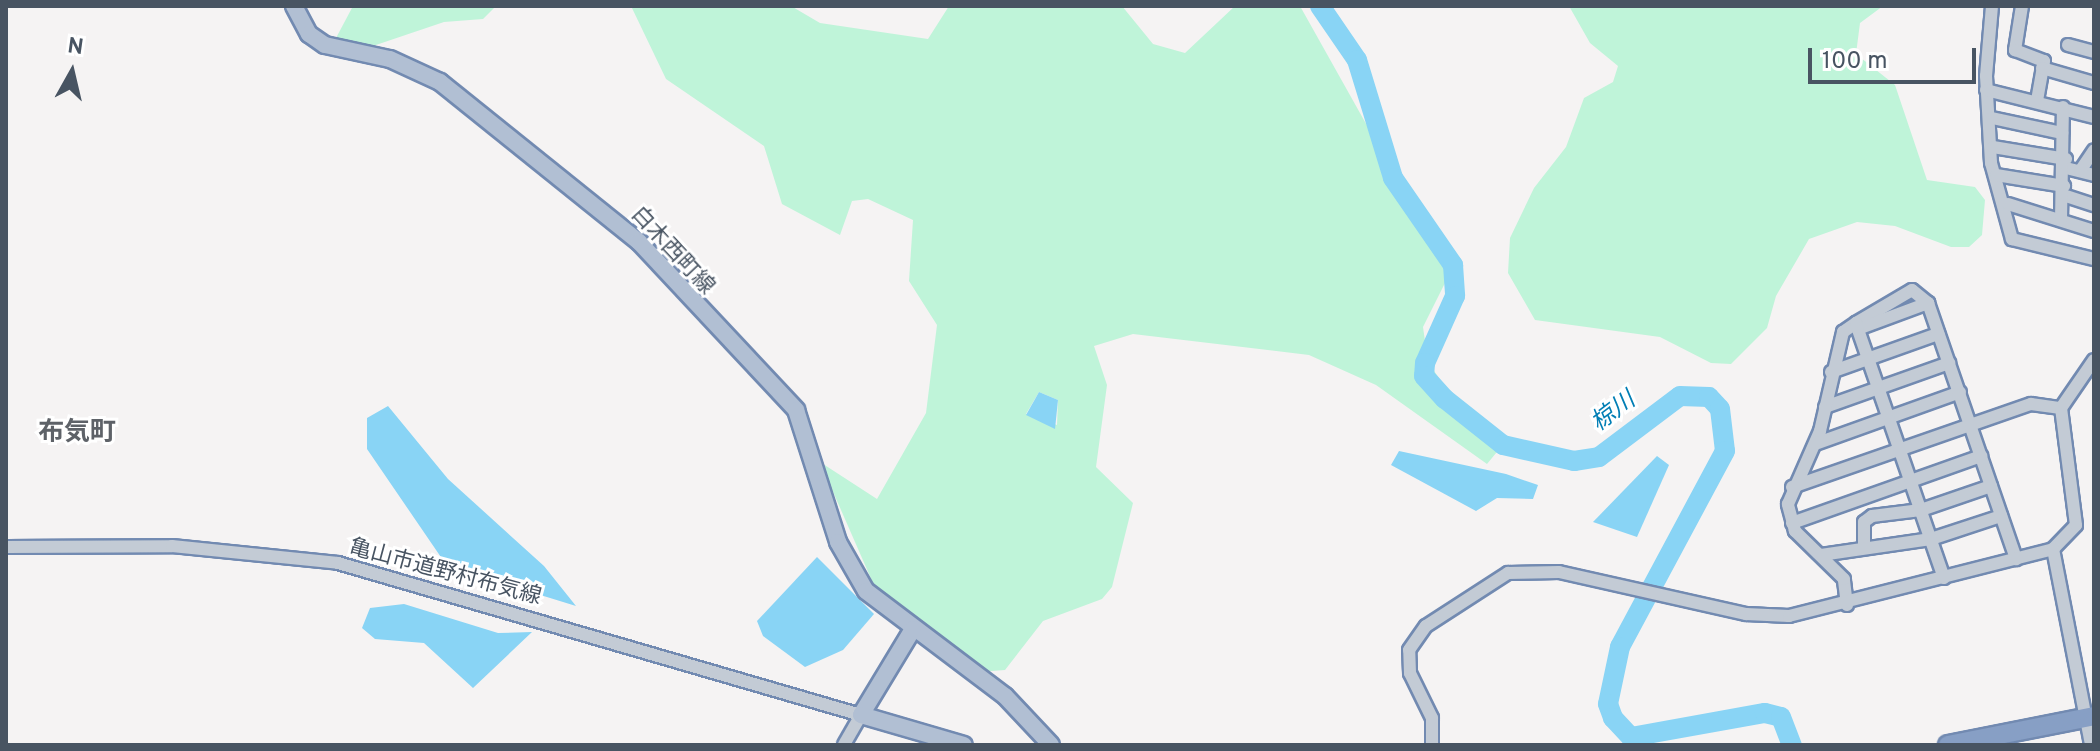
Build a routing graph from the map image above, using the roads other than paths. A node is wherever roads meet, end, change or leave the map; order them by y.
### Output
1 (294, 6) edge
2 (1992, 6) edge
3 (2022, 6) edge
4 (2068, 45) dead end
5 (2094, 52) edge
6 (2042, 68) junction
7 (2094, 83) edge
8 (1986, 90) junction
9 (2037, 100) junction
10 (2063, 107) junction
11 (2094, 117) edge
12 (1992, 118) junction
13 (2062, 133) junction
14 (1993, 147) junction
15 (2094, 150) edge
16 (2066, 164) junction
17 (2080, 171) junction
18 (1996, 175) junction
19 (2094, 175) edge
20 (2063, 191) junction
21 (2008, 204) junction
22 (2094, 205) edge
23 (2061, 220) junction
24 (2094, 231) edge
25 (2094, 259) edge
26 (1928, 303) junction
27 (1857, 326) junction
28 (1938, 334) junction
29 (1868, 359) junction
30 (2094, 360) edge
31 (1949, 363) junction
32 (1831, 372) junction
33 (1879, 388) junction
34 (1960, 392) junction
35 (1825, 407) junction
36 (2061, 408) junction
37 (1888, 418) junction
38 (1972, 430) junction
39 (1815, 444) junction
40 (1900, 449) junction
41 (1981, 456) junction
42 (1911, 481) junction
43 (1991, 486) junction
44 (1792, 487) junction
45 (1921, 510) junction
46 (2001, 516) junction
47 (1792, 523) junction
48 (1931, 539) junction
49 (6, 547) edge
50 (1864, 548) junction
51 (2053, 549) junction
52 (1821, 555) junction
53 (2016, 559) junction
54 (1944, 578) junction
55 (1847, 605) junction
56 (913, 629) junction
57 (861, 715) junction
58 (2090, 716) edge
59 (844, 745) edge
60 (964, 745) edge
61 (1051, 745) edge
62 (1432, 745) edge
63 (1948, 745) edge
64 (2091, 745) edge

1 - 56 main road, 白木西町線
2 - 8 street
3 - 6 street
4 - 5 street
6 - 7 street
6 - 9 street
8 - 9 street
8 - 12 street
9 - 10 street
10 - 11 street
10 - 13 street
12 - 13 street
12 - 14 street
13 - 16 street
14 - 16 street
14 - 18 street
15 - 17 street
16 - 17 street
16 - 20 street
17 - 19 street
18 - 20 street
18 - 21 street
20 - 22 street
20 - 23 street
21 - 23 street
21 - 25 street
23 - 24 street
26 - 27 street
26 - 27 street
26 - 28 street
27 - 29 street
27 - 32 street
28 - 29 street
28 - 31 street
29 - 32 street
29 - 33 street
30 - 36 street
31 - 33 street
31 - 34 street
32 - 35 street
33 - 35 street
33 - 37 street
34 - 37 street
34 - 38 street
35 - 39 street
36 - 38 street
36 - 51 street
37 - 39 street
37 - 40 street
38 - 40 street
38 - 41 street
39 - 44 street
40 - 42 street
40 - 44 street
41 - 42 street
41 - 43 street
42 - 45 street
42 - 47 street
43 - 45 street
43 - 46 street
44 - 47 street
45 - 48 street
45 - 50 street
46 - 48 street
46 - 53 street
47 - 52 street
48 - 50 street
48 - 54 street
49 - 57 street, 亀山市道野村布気線
50 - 52 street
51 - 53 street
51 - 58 street
52 - 55 street
53 - 54 street
54 - 55 street
55 - 62 street
56 - 57 main road
56 - 61 main road, 白木西町線
57 - 59 street
57 - 60 main road
58 - 63 highway
58 - 64 street

